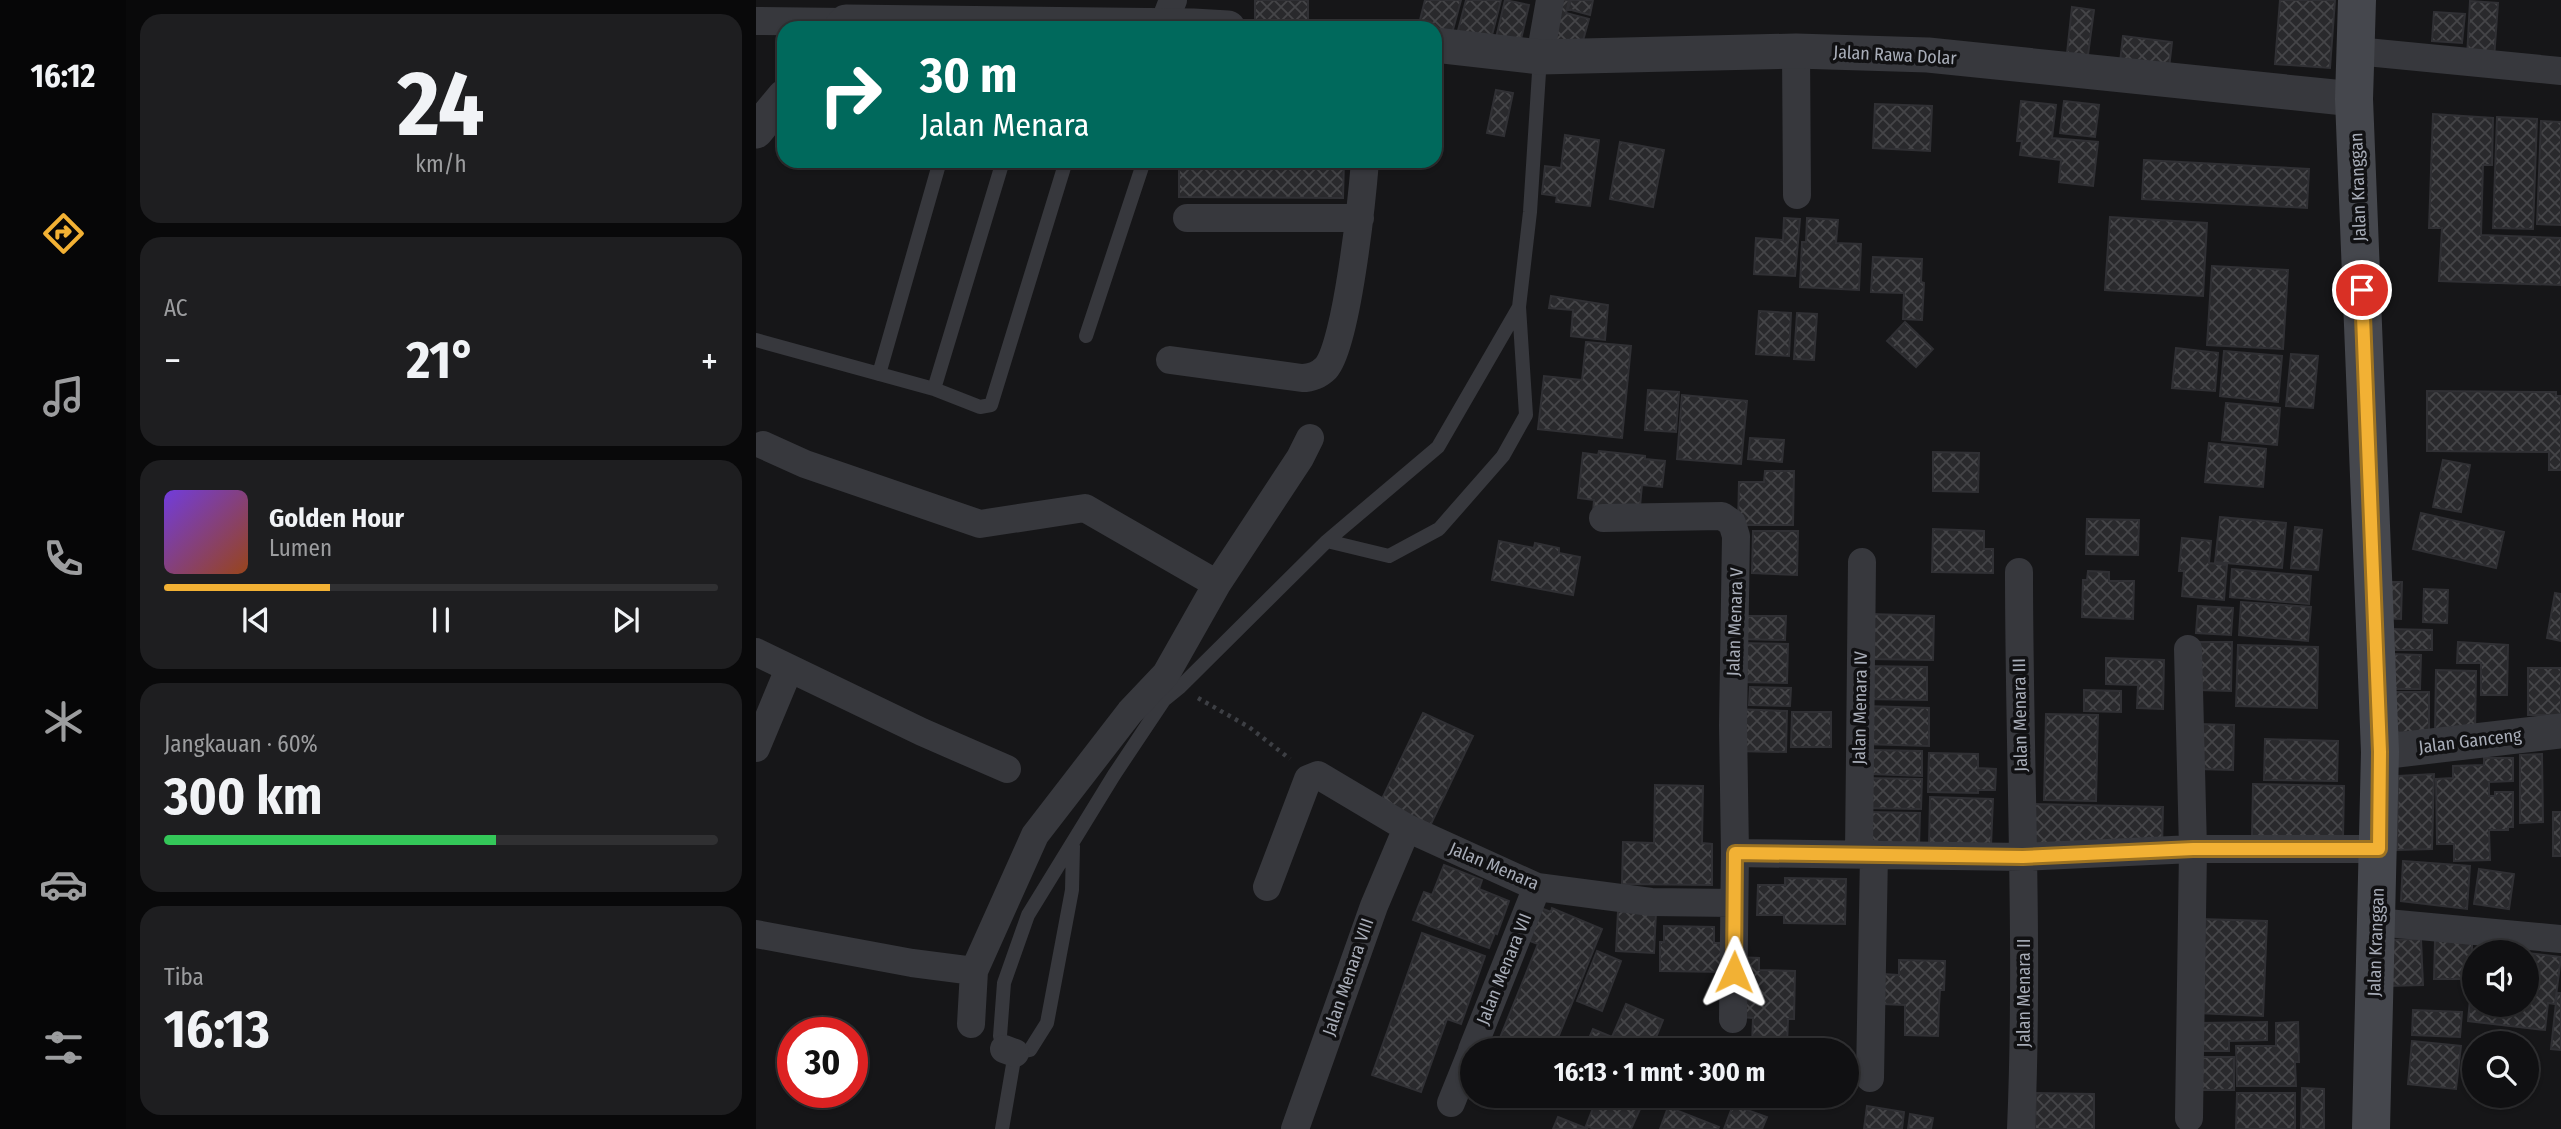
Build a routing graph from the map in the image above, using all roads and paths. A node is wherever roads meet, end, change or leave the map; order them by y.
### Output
1 (1550, 0) edge
2 (2357, 0) edge
3 (1180, 20) edge
4 (756, 21) edge
5 (1113, 21) edge
6 (777, 22) edge
7 (1442, 46) edge
8 (1796, 51) junction
9 (2356, 51) junction
10 (1540, 57) junction
11 (2561, 71) edge
12 (2354, 99) junction
13 (777, 106) edge
14 (756, 131) edge
15 (938, 168) edge
16 (1001, 168) edge
17 (1064, 168) edge
18 (1142, 168) edge
19 (1364, 168) edge
20 (1797, 195) dead end
21 (1187, 218) dead end
22 (1360, 218) junction
23 (1519, 307) junction
24 (1086, 336) dead end
25 (756, 340) edge
26 (1170, 360) dead end
27 (879, 374) junction
28 (934, 389) junction
29 (1310, 438) dead end
30 (763, 445) dead end
31 (1603, 518) dead end
32 (1327, 541) junction
33 (1862, 562) dead end
34 (2019, 572) dead end
35 (1217, 584) junction
36 (2188, 649) dead end
37 (756, 652) edge
38 (789, 669) junction
39 (1180, 687) junction
40 (2561, 731) edge
41 (756, 748) edge
42 (2380, 752) junction
43 (1007, 769) dead end
44 (1313, 776) junction
45 (1407, 828) junction
46 (1073, 845) junction
47 (2193, 849) junction
48 (2379, 849) junction
49 (1735, 853) junction
50 (1867, 853) junction
51 (2023, 857) junction
52 (1267, 887) dead end
53 (1537, 887) junction
54 (1734, 903) junction
55 (2376, 922) junction
56 (756, 934) edge
57 (2561, 939) edge
58 (975, 971) junction
59 (1733, 1018) dead end
60 (971, 1024) dead end
61 (1477, 1038) edge
62 (1010, 1051) junction
63 (1870, 1078) dead end
64 (1460, 1080) edge
65 (1451, 1103) dead end
66 (2189, 1118) dead end
67 (1002, 1129) edge
68 (1296, 1129) edge
69 (2021, 1129) edge
70 (2371, 1129) edge

1 - 10 street
2 - 9 main road, Jalan Kranggan
3 - 5 street
4 - 6 street
7 - 10 street, Jalan Rawa Dolar
8 - 10 street, Jalan Rawa Dolar
8 - 12 street, Jalan Rawa Dolar
8 - 20 street
9 - 11 street
9 - 12 main road, Jalan Kranggan
10 - 23 lane
12 - 42 main road, Jalan Kranggan
13 - 14 street
15 - 27 lane
16 - 28 lane
17 - 28 lane
18 - 24 lane
19 - 22 street
21 - 22 street
22 - 26 street
23 - 32 lane
23 - 32 lane
25 - 27 lane
27 - 28 lane
29 - 35 street
30 - 35 street
31 - 49 street, Jalan Menara V
32 - 39 lane
33 - 50 street, Jalan Menara IV
34 - 51 street, Jalan Menara III
35 - 58 street
36 - 47 street
37 - 38 street
38 - 41 street
38 - 43 street
39 - 44 path
39 - 46 lane
40 - 42 street, Jalan Ganceng
42 - 48 main road, Jalan Kranggan
44 - 45 street, Jalan Menara
44 - 52 street
45 - 53 street, Jalan Menara
45 - 68 street, Jalan Menara VIII
46 - 62 lane
46 - 62 lane
47 - 48 street
47 - 51 street
47 - 66 street
48 - 55 main road, Jalan Kranggan
49 - 50 street
49 - 54 street, Jalan Menara V
50 - 51 street
50 - 63 street, Jalan Menara IV
51 - 69 street, Jalan Menara II
53 - 54 street, Jalan Menara
53 - 61 street, Jalan Menara VII
54 - 59 street, Jalan Menara V
55 - 57 street
55 - 70 main road, Jalan Kranggan
56 - 58 street
58 - 60 street
62 - 67 lane
64 - 65 street, Jalan Menara VII

